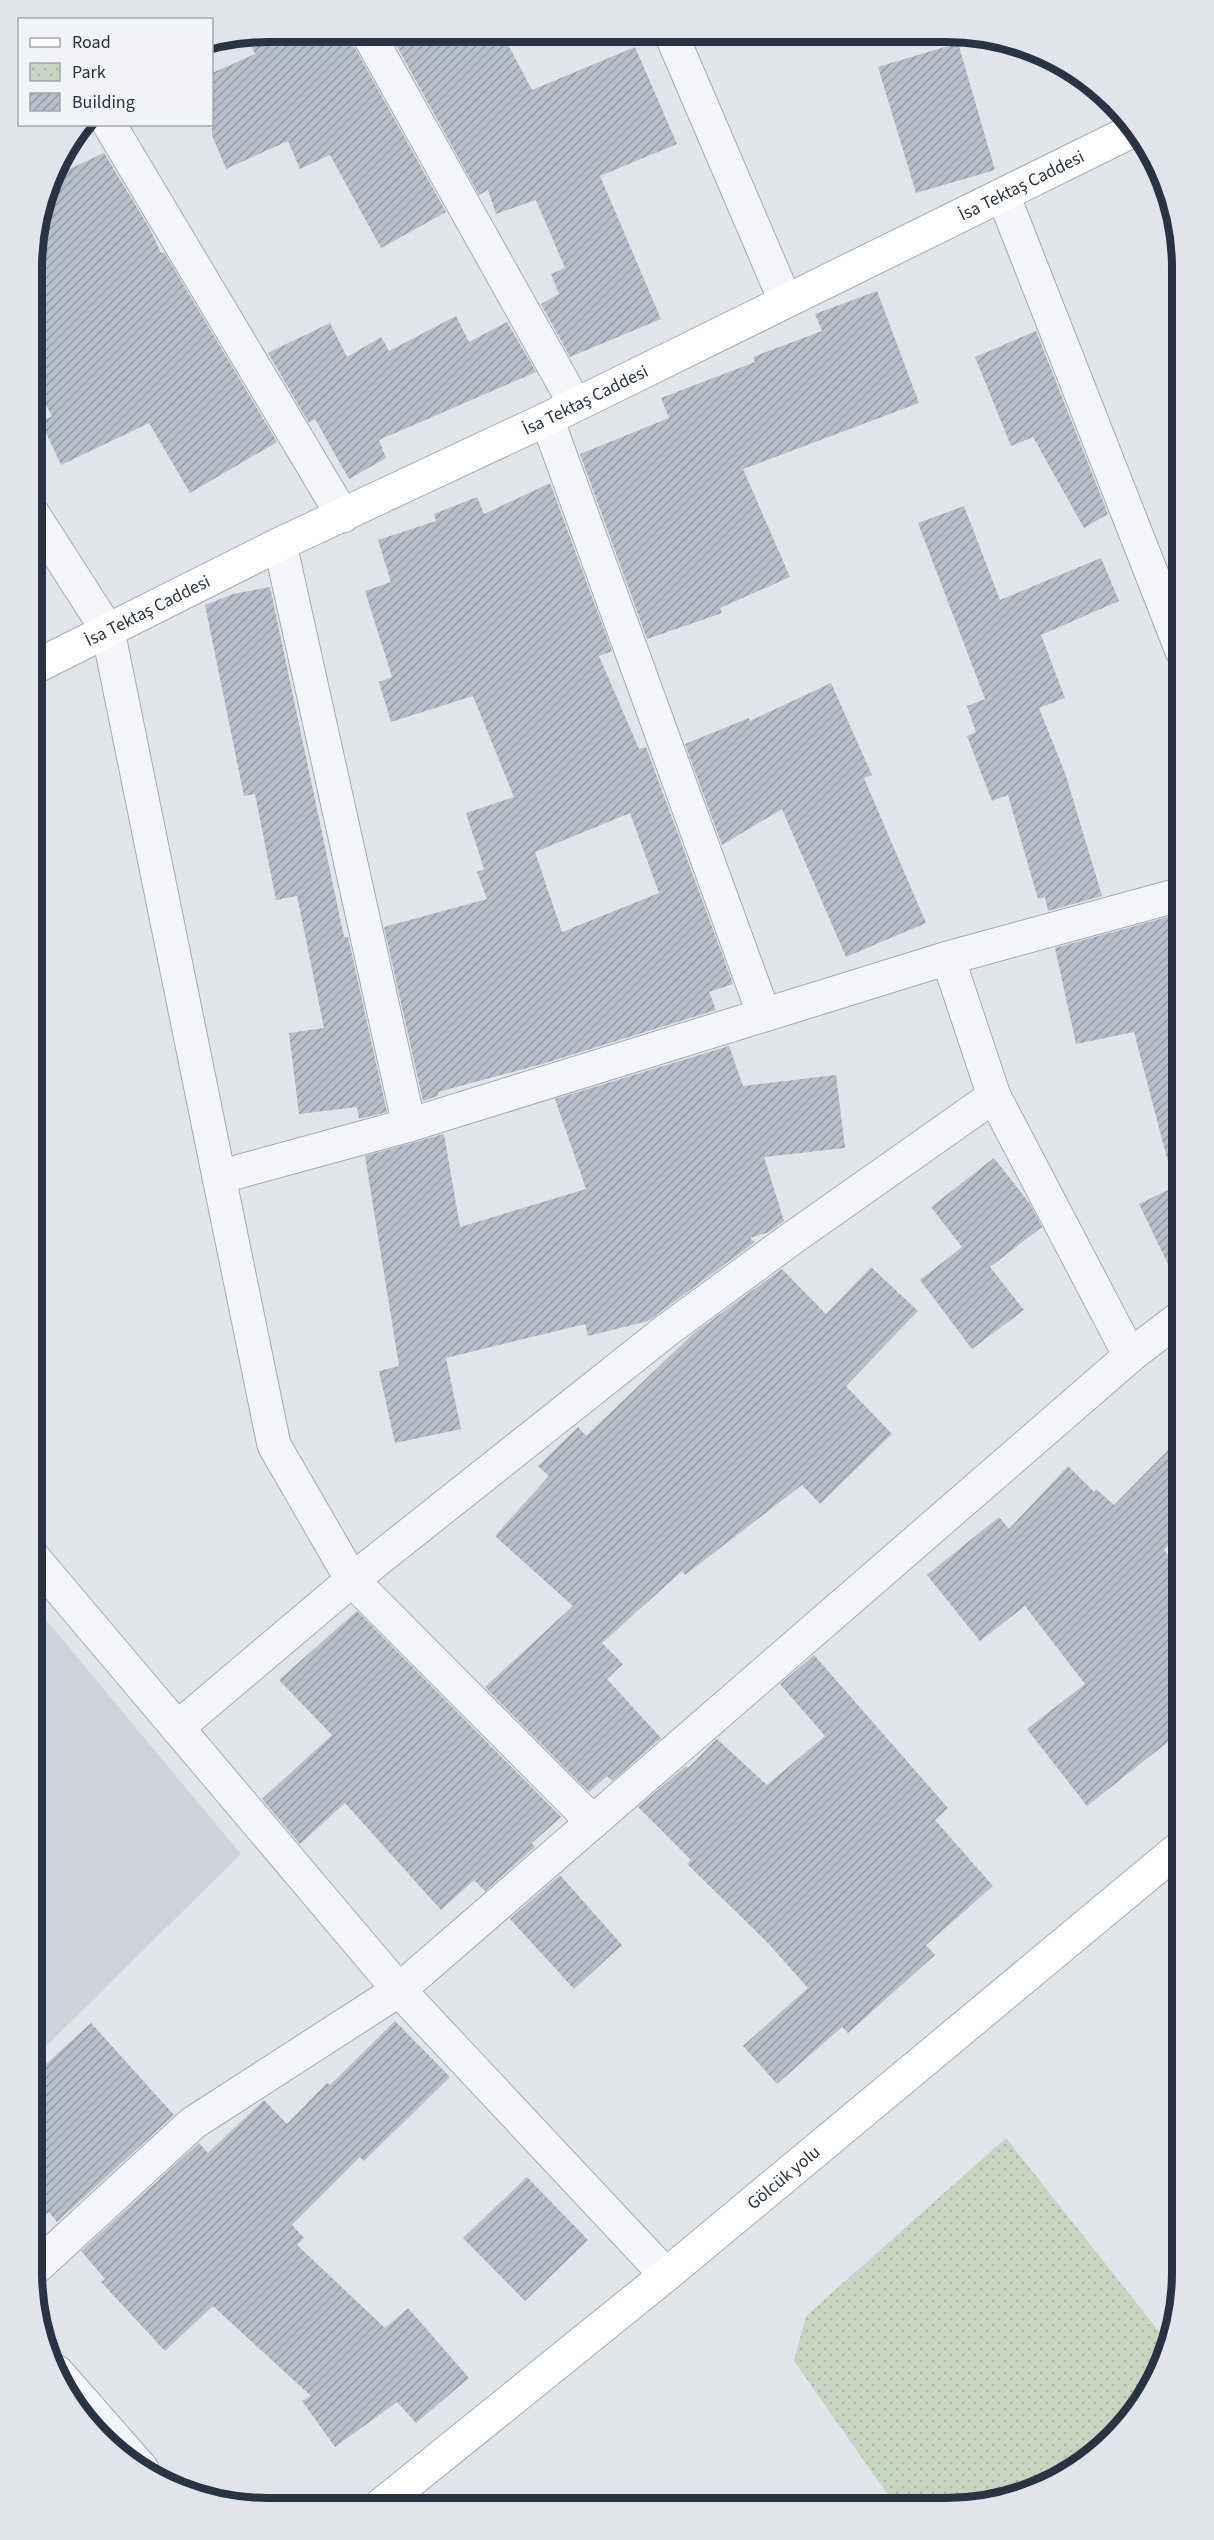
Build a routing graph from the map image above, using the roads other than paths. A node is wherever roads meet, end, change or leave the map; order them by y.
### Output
1 (373, 42) edge
2 (674, 42) edge
3 (109, 126) edge
4 (1127, 133) edge
5 (1003, 195) junction
6 (785, 300) junction
7 (575, 404) junction
8 (547, 420) junction
9 (343, 516) junction
10 (42, 528) edge
11 (280, 544) junction
12 (1172, 626) edge
13 (108, 631) junction
14 (42, 664) edge
15 (1172, 897) edge
16 (948, 958) junction
17 (764, 1015) junction
18 (994, 1096) junction
19 (409, 1125) junction
20 (219, 1177) junction
21 (1172, 1324) edge
22 (1130, 1356) junction
23 (42, 1568) edge
24 (352, 1580) junction
25 (177, 1728) junction
26 (593, 1822) junction
27 (1172, 1854) edge
28 (399, 1990) junction
29 (42, 2262) edge
30 (666, 2275) junction
31 (81, 2400) edge
32 (116, 2439) edge
33 (390, 2498) edge

1 - 7 street
2 - 6 street
3 - 9 street
4 - 5 street, İsa Tektaş Caddesi
5 - 6 street, İsa Tektaş Caddesi
5 - 12 street
6 - 7 street, İsa Tektaş Caddesi
7 - 8 street, İsa Tektaş Caddesi
8 - 9 street, İsa Tektaş Caddesi
8 - 17 street
9 - 11 street, İsa Tektaş Caddesi
10 - 13 street
11 - 13 street, İsa Tektaş Caddesi
11 - 19 street
13 - 14 street, İsa Tektaş Caddesi
13 - 20 street
15 - 16 street
16 - 17 street
16 - 18 street
17 - 19 street
18 - 22 street
18 - 24 street
19 - 20 street
20 - 24 street
21 - 22 street
22 - 26 street
23 - 25 street
24 - 25 street
24 - 26 street
25 - 28 street
26 - 28 street
27 - 30 street, Gölcük yolu
28 - 29 street
28 - 30 street
30 - 33 street, Gölcük yolu
31 - 32 street

